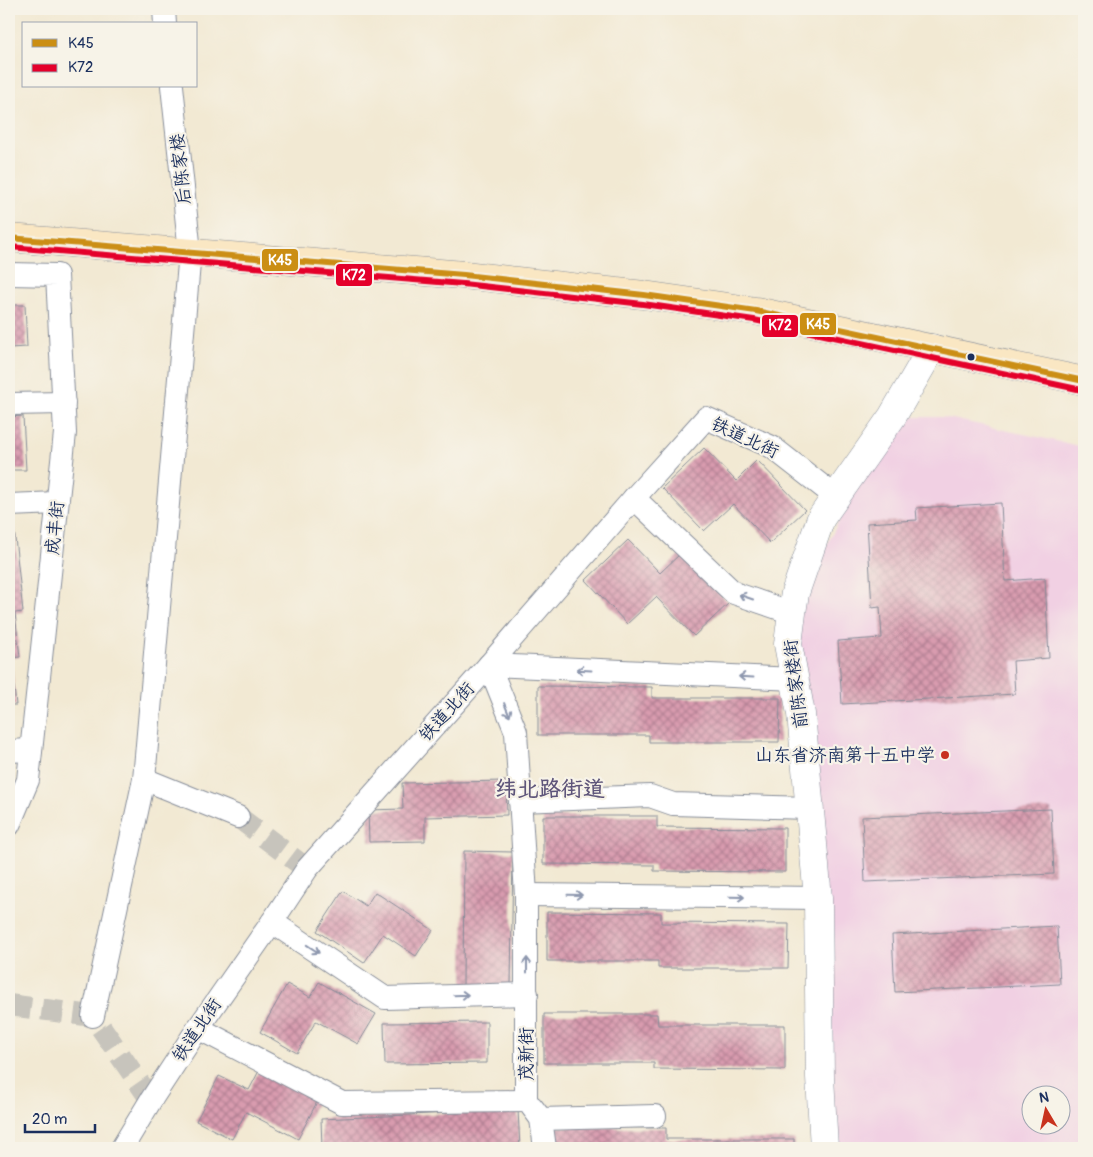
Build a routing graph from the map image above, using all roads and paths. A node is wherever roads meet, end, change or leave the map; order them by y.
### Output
1 (164, 9) edge
2 (165, 22) edge
3 (172, 88) edge
4 (9, 238) edge
5 (190, 252) junction
6 (9, 274) edge
7 (932, 348) junction
8 (1084, 381) edge
9 (64, 402) junction
10 (9, 404) edge
11 (836, 497) junction
12 (634, 498) junction
13 (58, 503) junction
14 (9, 505) edge
15 (792, 613) junction
16 (489, 666) junction
17 (795, 679) junction
18 (31, 750) junction
19 (9, 751) edge
20 (144, 779) junction
21 (520, 801) junction
22 (809, 808) junction
23 (238, 817) tunnel mouth
24 (9, 825) edge
25 (526, 894) junction
26 (818, 898) junction
27 (272, 922) junction
28 (527, 994) junction
29 (92, 1016) dead end
30 (198, 1028) junction
31 (526, 1101) junction
32 (655, 1116) dead end
33 (541, 1118) junction
34 (122, 1148) edge
35 (545, 1148) edge
36 (824, 1148) edge

1 - 2 street
3 - 5 street, 后陈家楼
4 - 5 main road
5 - 7 main road
5 - 20 street, 后陈家楼
6 - 9 street, 成丰街
7 - 8 main road
7 - 11 street, 前陈家楼街
9 - 10 street
9 - 13 street, 成丰街
11 - 12 street, 铁道北街
11 - 15 street, 前陈家楼街
15 -> 12 street
12 - 16 street, 铁道北街
13 - 14 street
13 - 18 street, 成丰街
15 - 17 street, 前陈家楼街
17 -> 16 street
16 -> 21 street, 茂新街
16 - 27 street, 铁道北街
17 - 22 street, 前陈家楼街
18 - 19 street
18 - 24 street, 成丰街
20 - 23 street
20 - 29 street, 后陈家楼
21 - 22 street
21 - 25 street, 茂新街
22 - 26 street, 前陈家楼街
25 -> 26 street
28 -> 25 street, 茂新街
26 - 36 street, 前陈家楼街
27 -> 28 street
27 - 30 street, 铁道北街
28 - 31 street, 茂新街
30 - 31 street, 茂新街
30 - 34 street, 铁道北街
31 - 33 street
32 - 33 street
33 - 35 street

